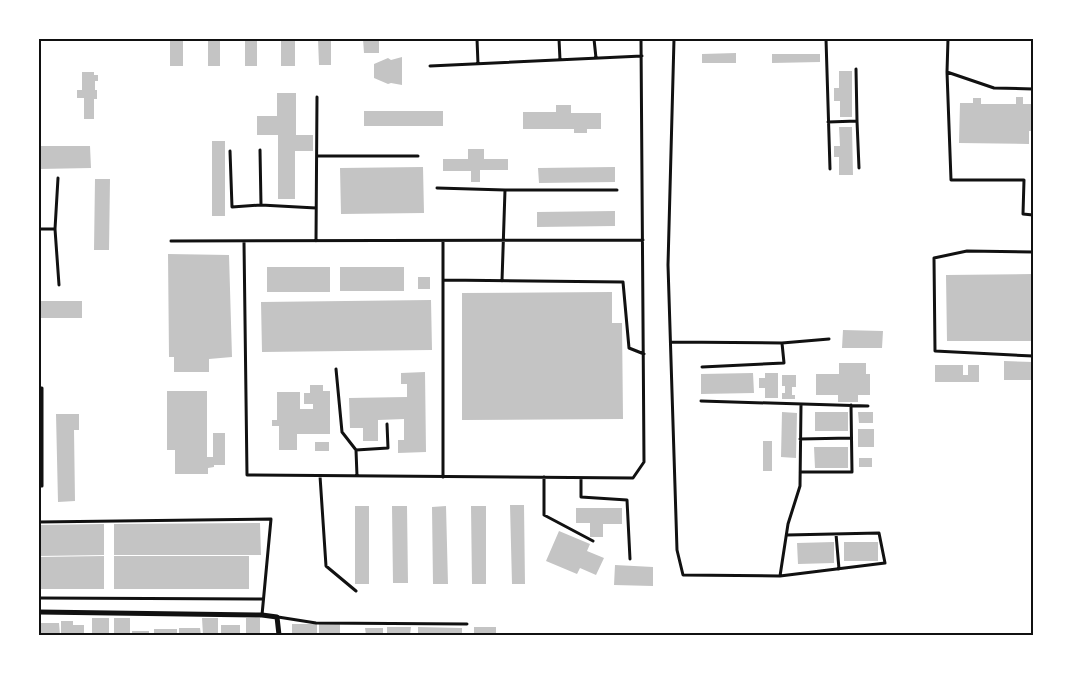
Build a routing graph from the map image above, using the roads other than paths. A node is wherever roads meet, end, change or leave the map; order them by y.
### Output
1 (477, 39) edge
2 (559, 39) edge
3 (594, 39) edge
4 (642, 39) edge
5 (674, 39) edge
6 (826, 39) edge
7 (948, 39) edge
8 (642, 56) junction
9 (596, 58) junction
10 (560, 60) junction
11 (478, 64) junction
12 (430, 66) dead end
13 (856, 69) dead end
14 (946, 72) junction
15 (1033, 90) edge
16 (317, 97) dead end
17 (857, 121) junction
18 (828, 122) junction
19 (260, 150) dead end
20 (230, 151) dead end
21 (316, 156) junction
22 (418, 156) dead end
23 (858, 168) dead end
24 (830, 169) dead end
25 (58, 178) dead end
26 (437, 188) dead end
27 (505, 190) junction
28 (617, 190) dead end
29 (261, 205) junction
30 (316, 208) junction
31 (1033, 215) edge
32 (39, 229) edge
33 (55, 229) junction
34 (503, 240) junction
35 (643, 240) junction
36 (171, 241) dead end
37 (316, 241) junction
38 (443, 241) junction
39 (244, 242) junction
40 (1033, 252) edge
41 (443, 280) junction
42 (502, 281) junction
43 (59, 285) dead end
44 (829, 339) dead end
45 (671, 342) junction
46 (782, 343) junction
47 (644, 354) junction
48 (1033, 356) edge
49 (702, 367) dead end
50 (336, 369) dead end
51 (39, 388) edge
52 (701, 401) dead end
53 (801, 405) junction
54 (851, 406) junction
55 (868, 406) dead end
56 (387, 424) dead end
57 (851, 438) junction
58 (800, 439) junction
59 (356, 450) junction
60 (800, 472) junction
61 (320, 476) junction
62 (357, 476) junction
63 (443, 476) junction
64 (544, 478) junction
65 (581, 478) junction
66 (39, 486) edge
67 (39, 522) edge
68 (836, 534) junction
69 (787, 535) junction
70 (593, 541) dead end
71 (630, 559) dead end
72 (839, 569) junction
73 (780, 576) junction
74 (356, 590) dead end
75 (39, 598) edge
76 (263, 599) junction
77 (39, 612) edge
78 (262, 614) junction
79 (278, 617) junction
80 (466, 624) dead end
81 (279, 635) edge

1 - 11 lane
2 - 10 lane
3 - 9 lane
4 - 8 lane
5 - 45 lane
6 - 18 lane
7 - 14 lane
8 - 9 lane
8 - 35 lane
9 - 10 lane
10 - 11 lane
11 - 12 lane
13 - 17 lane
14 - 15 lane
14 - 31 lane
16 - 21 lane
17 - 18 lane
17 - 23 lane
18 - 24 lane
19 - 29 lane
20 - 29 lane
21 - 22 lane
21 - 30 lane
25 - 33 lane
26 - 27 lane
27 - 28 lane
27 - 34 lane
29 - 30 lane
30 - 37 lane
32 - 33 lane
33 - 43 lane
34 - 35 lane
34 - 38 lane
34 - 42 lane
35 - 47 lane
36 - 39 lane
37 - 38 lane
37 - 39 lane
38 - 41 lane
39 - 61 lane
40 - 48 lane
41 - 42 lane
41 - 63 lane
42 - 47 lane
44 - 46 lane
45 - 46 lane
45 - 73 lane
46 - 49 lane
47 - 65 lane
50 - 59 lane
51 - 66 lane
52 - 53 lane
53 - 54 lane
53 - 58 lane
54 - 55 lane
54 - 57 lane
56 - 59 lane
57 - 58 lane
57 - 60 lane
58 - 60 lane
59 - 62 lane
60 - 69 lane
61 - 62 lane
61 - 74 lane
62 - 63 lane
63 - 64 lane
64 - 65 lane
64 - 70 lane
65 - 71 lane
67 - 76 lane
68 - 69 lane
68 - 72 lane
68 - 72 lane
69 - 73 lane
72 - 73 lane
75 - 76 lane
76 - 78 lane
77 - 78 street
78 - 79 street
79 - 80 lane
79 - 81 street

